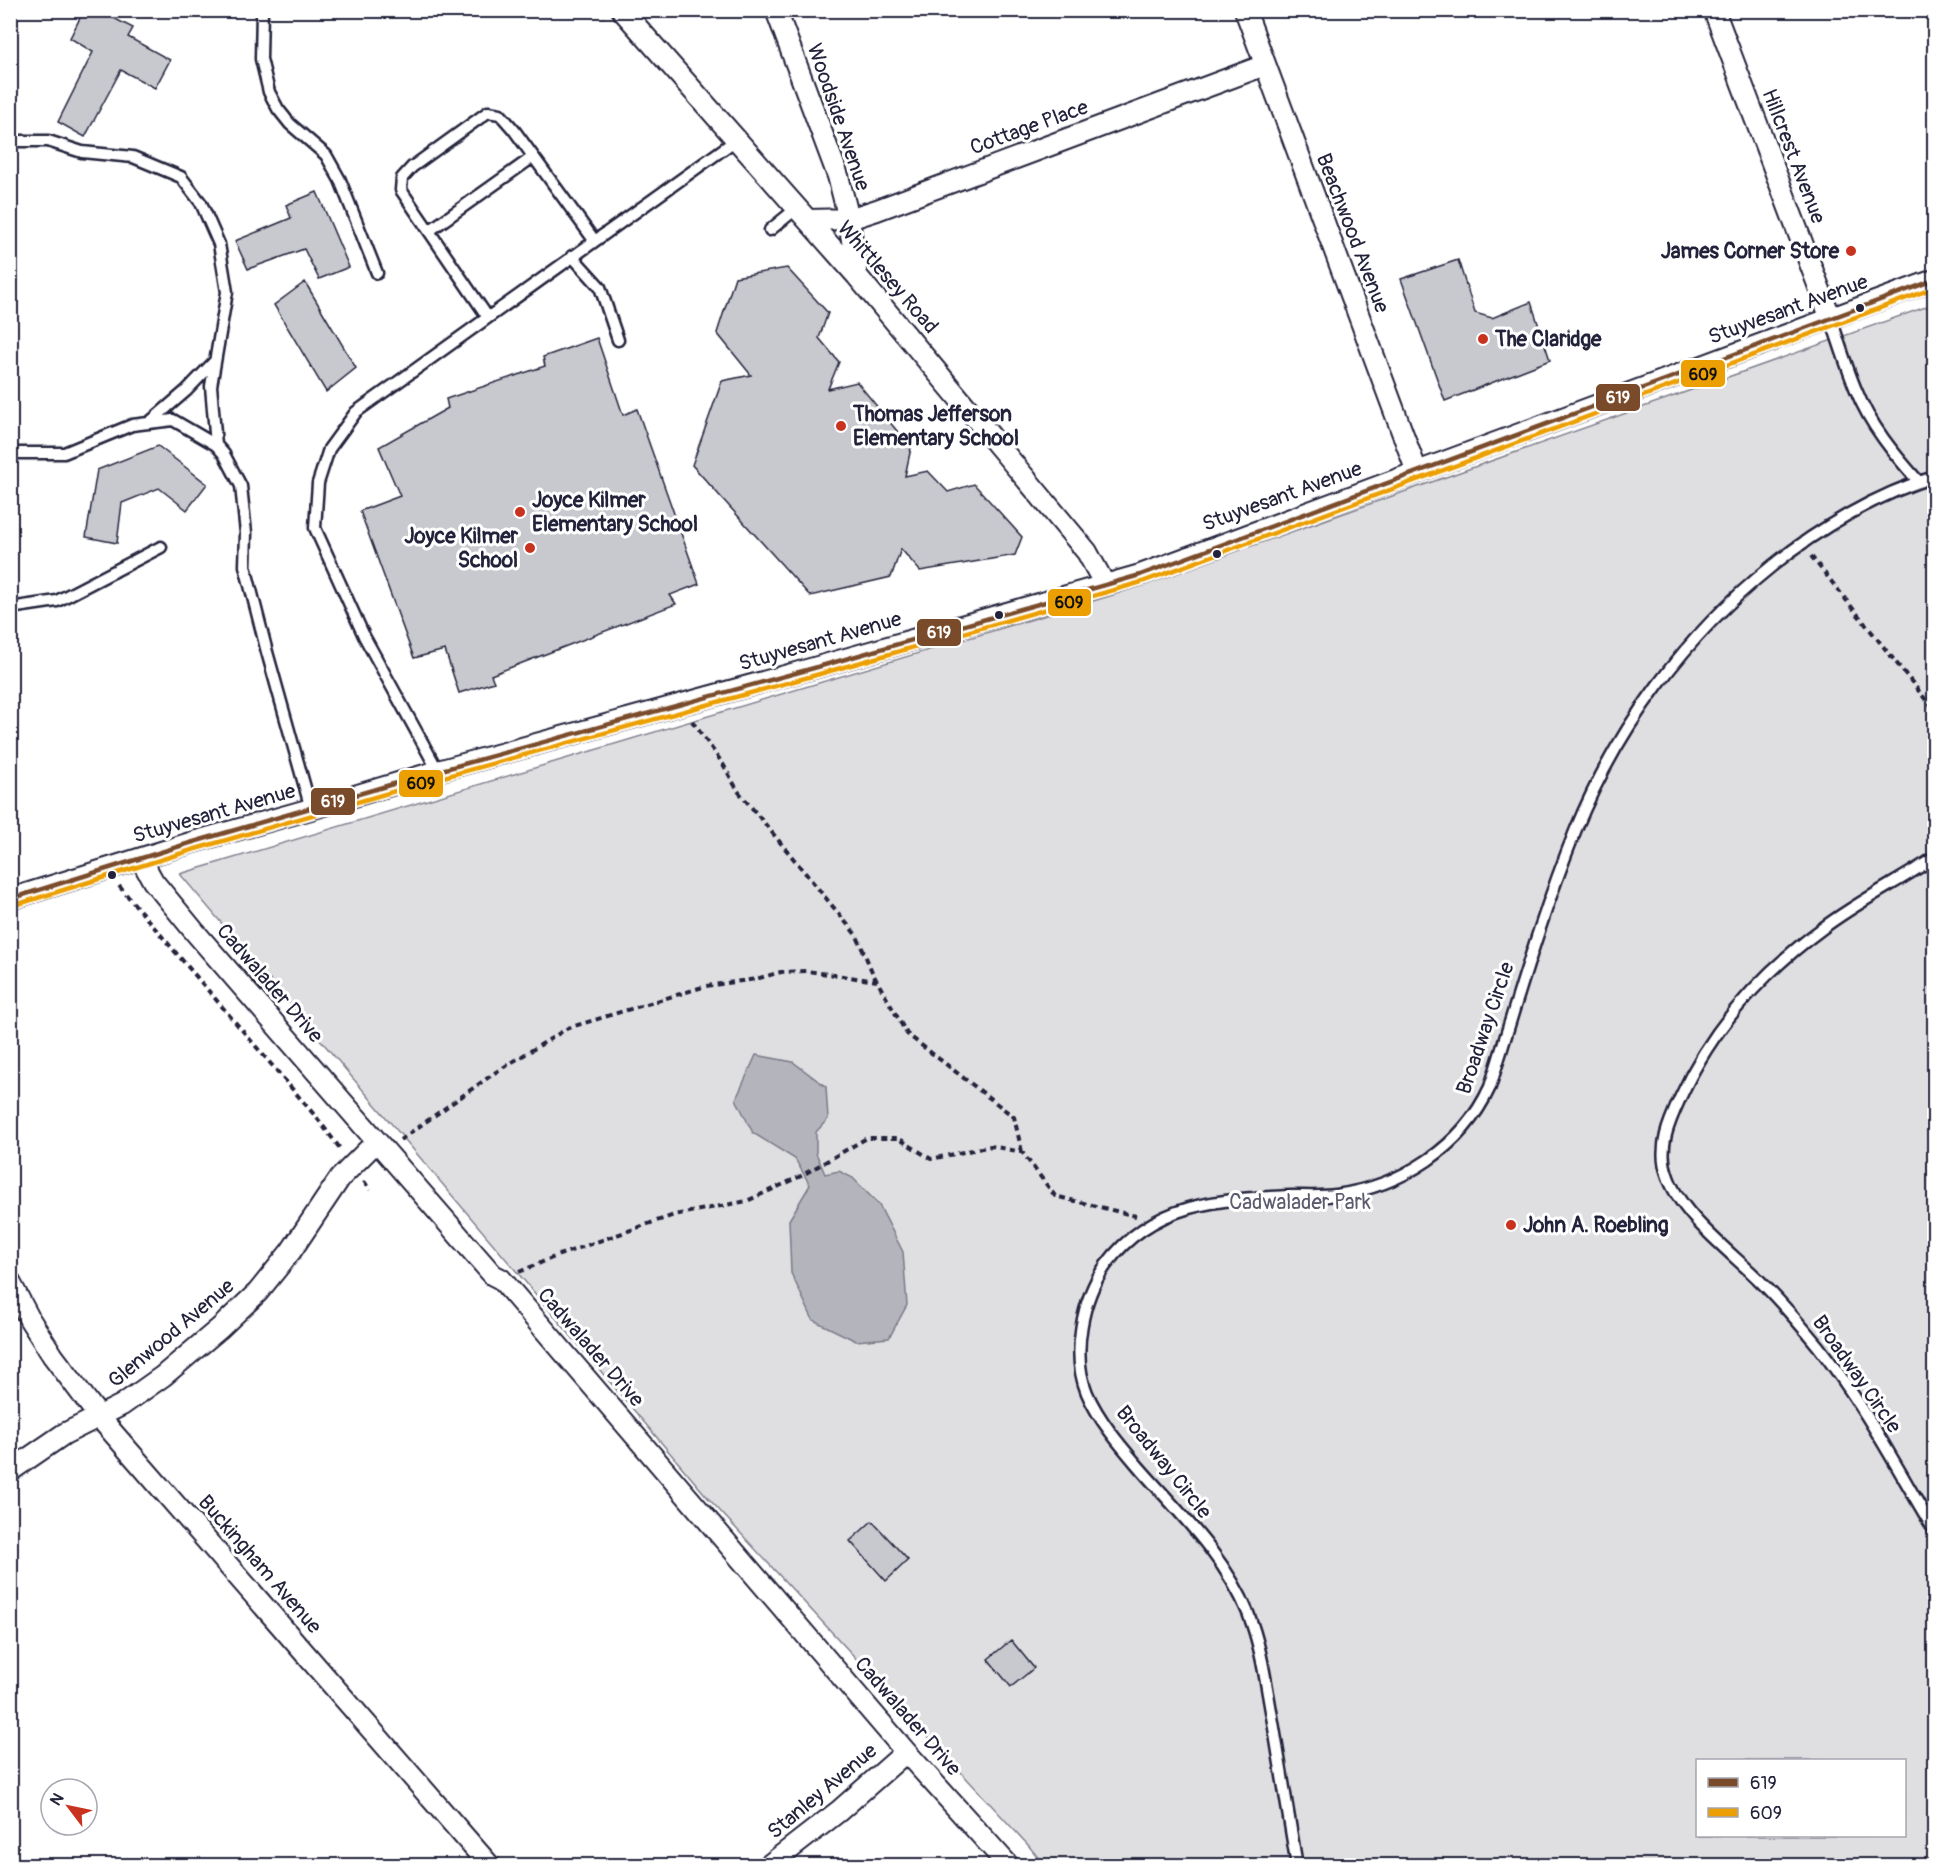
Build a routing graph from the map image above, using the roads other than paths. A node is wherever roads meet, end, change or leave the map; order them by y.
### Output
1 (262, 10) edge
2 (622, 10) edge
3 (776, 10) edge
4 (1245, 10) edge
5 (1714, 10) edge
6 (1264, 65) junction
7 (736, 140) junction
8 (10, 141) edge
9 (533, 157) junction
10 (802, 214) junction
11 (849, 219) junction
12 (770, 230) dead end
13 (429, 231) junction
14 (594, 240) junction
15 (572, 256) junction
16 (377, 273) dead end
17 (857, 276) junction
18 (1935, 280) edge
19 (487, 316) junction
20 (1830, 319) junction
21 (618, 340) dead end
22 (216, 359) junction
23 (150, 423) junction
24 (216, 445) junction
25 (10, 453) edge
26 (1417, 472) junction
27 (1935, 477) edge
28 (1919, 482) junction
29 (161, 547) dead end
30 (1106, 585) junction
31 (10, 608) edge
32 (438, 771) junction
33 (311, 809) junction
34 (141, 858) junction
35 (1935, 858) edge
36 (10, 899) edge
37 (380, 1147) junction
38 (10, 1282) edge
39 (100, 1418) junction
40 (10, 1471) edge
41 (1935, 1530) edge
42 (906, 1752) junction
43 (490, 1866) edge
44 (768, 1866) edge
45 (1009, 1866) edge
46 (1297, 1866) edge

1 - 16 lane
2 - 7 street, Whittlesey Road
3 - 11 street, Woodside Avenue
4 - 6 street, Beachwood Avenue
5 - 20 street, Hillcrest Avenue
6 - 11 street, Cottage Place
6 - 26 street, Beachwood Avenue
7 - 10 street, Whittlesey Road
7 - 14 lane
8 - 22 lane
9 - 13 lane
9 - 13 lane
9 - 14 lane
10 - 11 street, Cottage Place
10 - 12 lane
10 - 17 street, Whittlesey Road
11 - 17 street, Woodside Avenue
13 - 19 lane
14 - 15 lane
15 - 19 lane
15 - 21 lane
17 - 30 street, Whittlesey Road
18 - 20 street, Stuyvesant Avenue
19 - 32 lane
20 - 26 street, Stuyvesant Avenue
20 - 28 lane
22 - 23 lane
22 - 24 lane
23 - 24 lane
23 - 25 lane
24 - 33 lane
26 - 30 street, Stuyvesant Avenue
27 - 28 lane, Broadway Circle
28 - 46 lane, Broadway Circle
29 - 31 lane
30 - 32 street, Stuyvesant Avenue
32 - 33 street, Stuyvesant Avenue
33 - 34 street, Stuyvesant Avenue
34 - 36 street, Stuyvesant Avenue
34 - 37 street, Cadwalader Drive
35 - 41 lane, Broadway Circle
37 - 39 street, Glenwood Avenue
37 - 42 street, Cadwalader Drive
38 - 39 street, Buckingham Avenue
39 - 40 street, Glenwood Avenue
39 - 43 street, Buckingham Avenue
42 - 44 street, Stanley Avenue
42 - 45 street, Cadwalader Drive

